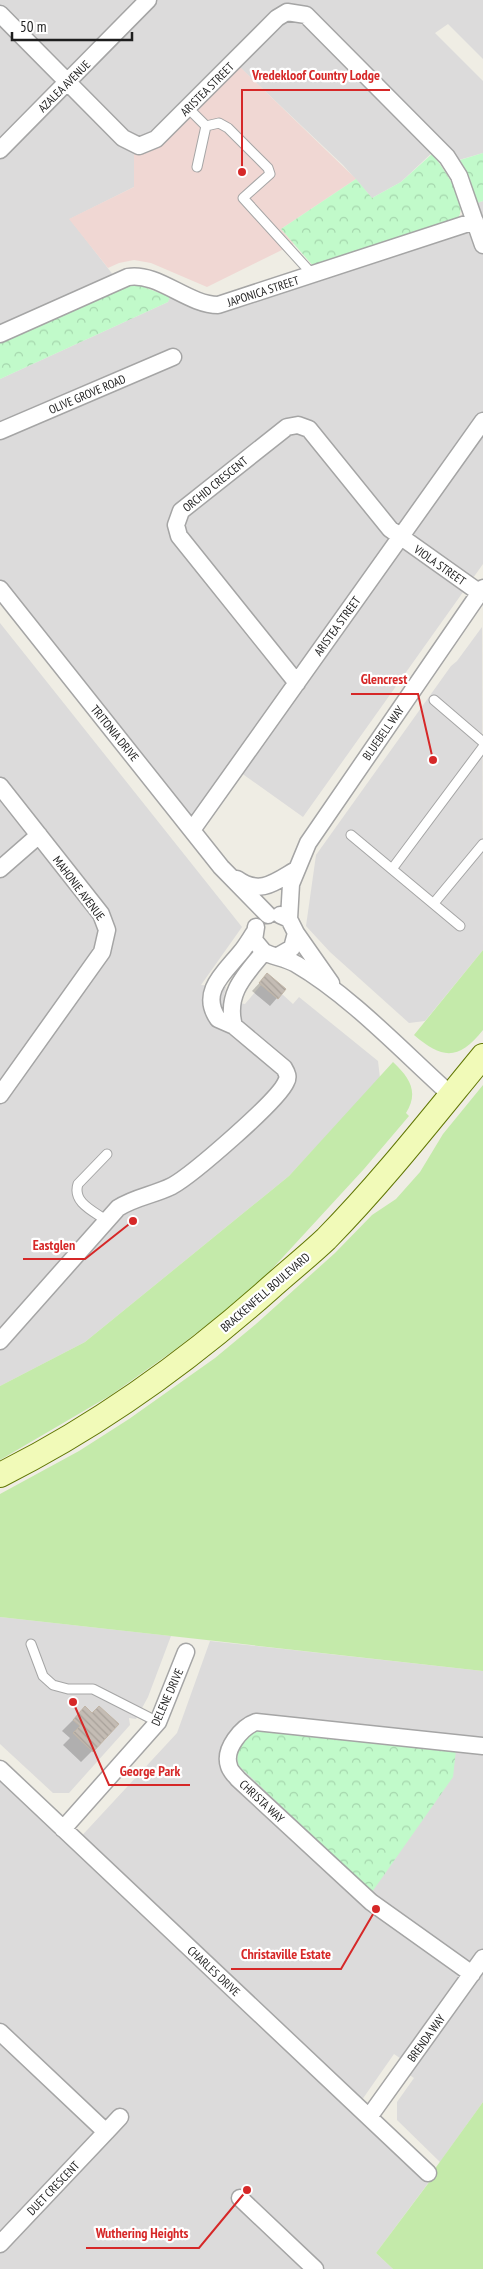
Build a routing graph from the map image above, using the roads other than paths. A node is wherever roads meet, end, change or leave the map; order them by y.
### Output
1 (148, 0) edge
2 (0, 14) edge
3 (68, 82) junction
4 (188, 108) junction
5 (206, 126) junction
6 (0, 150) edge
7 (197, 166) dead end
8 (475, 221) junction
9 (483, 245) edge
10 (313, 275) junction
11 (0, 334) edge
12 (173, 357) dead end
13 (483, 421) edge
14 (0, 431) edge
15 (401, 537) junction
16 (0, 589) edge
17 (480, 597) edge
18 (297, 683) junction
19 (434, 700) dead end
20 (483, 742) edge
21 (483, 747) edge
22 (0, 786) edge
23 (192, 830) junction
24 (39, 835) junction
25 (351, 835) dead end
26 (483, 844) edge
27 (0, 869) edge
28 (392, 869) junction
29 (225, 872) junction
30 (293, 877) junction
31 (434, 903) junction
32 (263, 921) junction
33 (293, 926) junction
34 (460, 926) dead end
35 (271, 954) junction
36 (339, 995) junction
37 (234, 1026) junction
38 (483, 1056) edge
39 (0, 1094) edge
40 (451, 1095) junction
41 (107, 1154) dead end
42 (106, 1220) junction
43 (0, 1341) edge
44 (0, 1475) edge
45 (31, 1644) dead end
46 (186, 1652) dead end
47 (158, 1722) junction
48 (483, 1746) edge
49 (0, 1770) edge
50 (63, 1829) junction
51 (483, 1958) edge
52 (472, 1974) junction
53 (0, 2032) edge
54 (120, 2117) dead end
55 (368, 2117) junction
56 (106, 2132) junction
57 (428, 2173) dead end
58 (240, 2198) dead end
59 (0, 2244) edge
60 (315, 2269) edge

1 - 3 street, AZALEA AVENUE
2 - 3 street
3 - 4 street, ARISTEA STREET
3 - 6 street, AZALEA AVENUE
4 - 5 lane
4 - 8 street, ARISTEA STREET
5 - 7 lane
5 - 10 lane
8 - 9 street, ARISTEA STREET
8 - 10 street, JAPONICA STREET
10 - 11 street, JAPONICA STREET
12 - 14 street, OLIVE GROVE ROAD
13 - 15 street, ARISTEA STREET
15 - 17 street, VIOLA STREET
15 - 18 street, ARISTEA STREET
15 - 18 street, ORCHID CRESCENT
16 - 23 street, TRITONIA DRIVE
17 - 30 street, BLUEBELL WAY
18 - 23 street, ARISTEA STREET
19 - 20 lane
21 - 28 lane
22 - 24 street, MAHONIE AVENUE
23 - 29 street, TRITONIA DRIVE
24 - 27 street
24 - 39 street, MAHONIE AVENUE
25 - 28 lane
26 - 31 lane
28 - 31 lane
29 - 30 street
29 - 32 street, TRITONIA DRIVE
30 - 32 street, BLUEBELL WAY
30 - 33 street
31 - 34 lane
32 - 33 street
32 - 35 street
32 - 37 street, BLUEBELL WAY
33 - 35 street
33 - 36 street
35 - 36 street
35 - 37 street
36 - 40 street
37 - 42 street
38 - 40 street, BRACKENFELL BOULEVARD
40 - 44 street, BRACKENFELL BOULEVARD
41 - 42 lane
42 - 43 street
45 - 47 lane
46 - 47 street, DELENE DRIVE
47 - 50 street, DELENE DRIVE
48 - 52 street, CHRISTA WAY
49 - 50 street, CHARLES DRIVE
50 - 55 street, CHARLES DRIVE
51 - 52 street, BRENDA WAY
52 - 55 street, BRENDA WAY
53 - 56 street
54 - 56 street, DUET CRESCENT
55 - 57 street, CHARLES DRIVE
56 - 59 street, DUET CRESCENT
58 - 60 street

